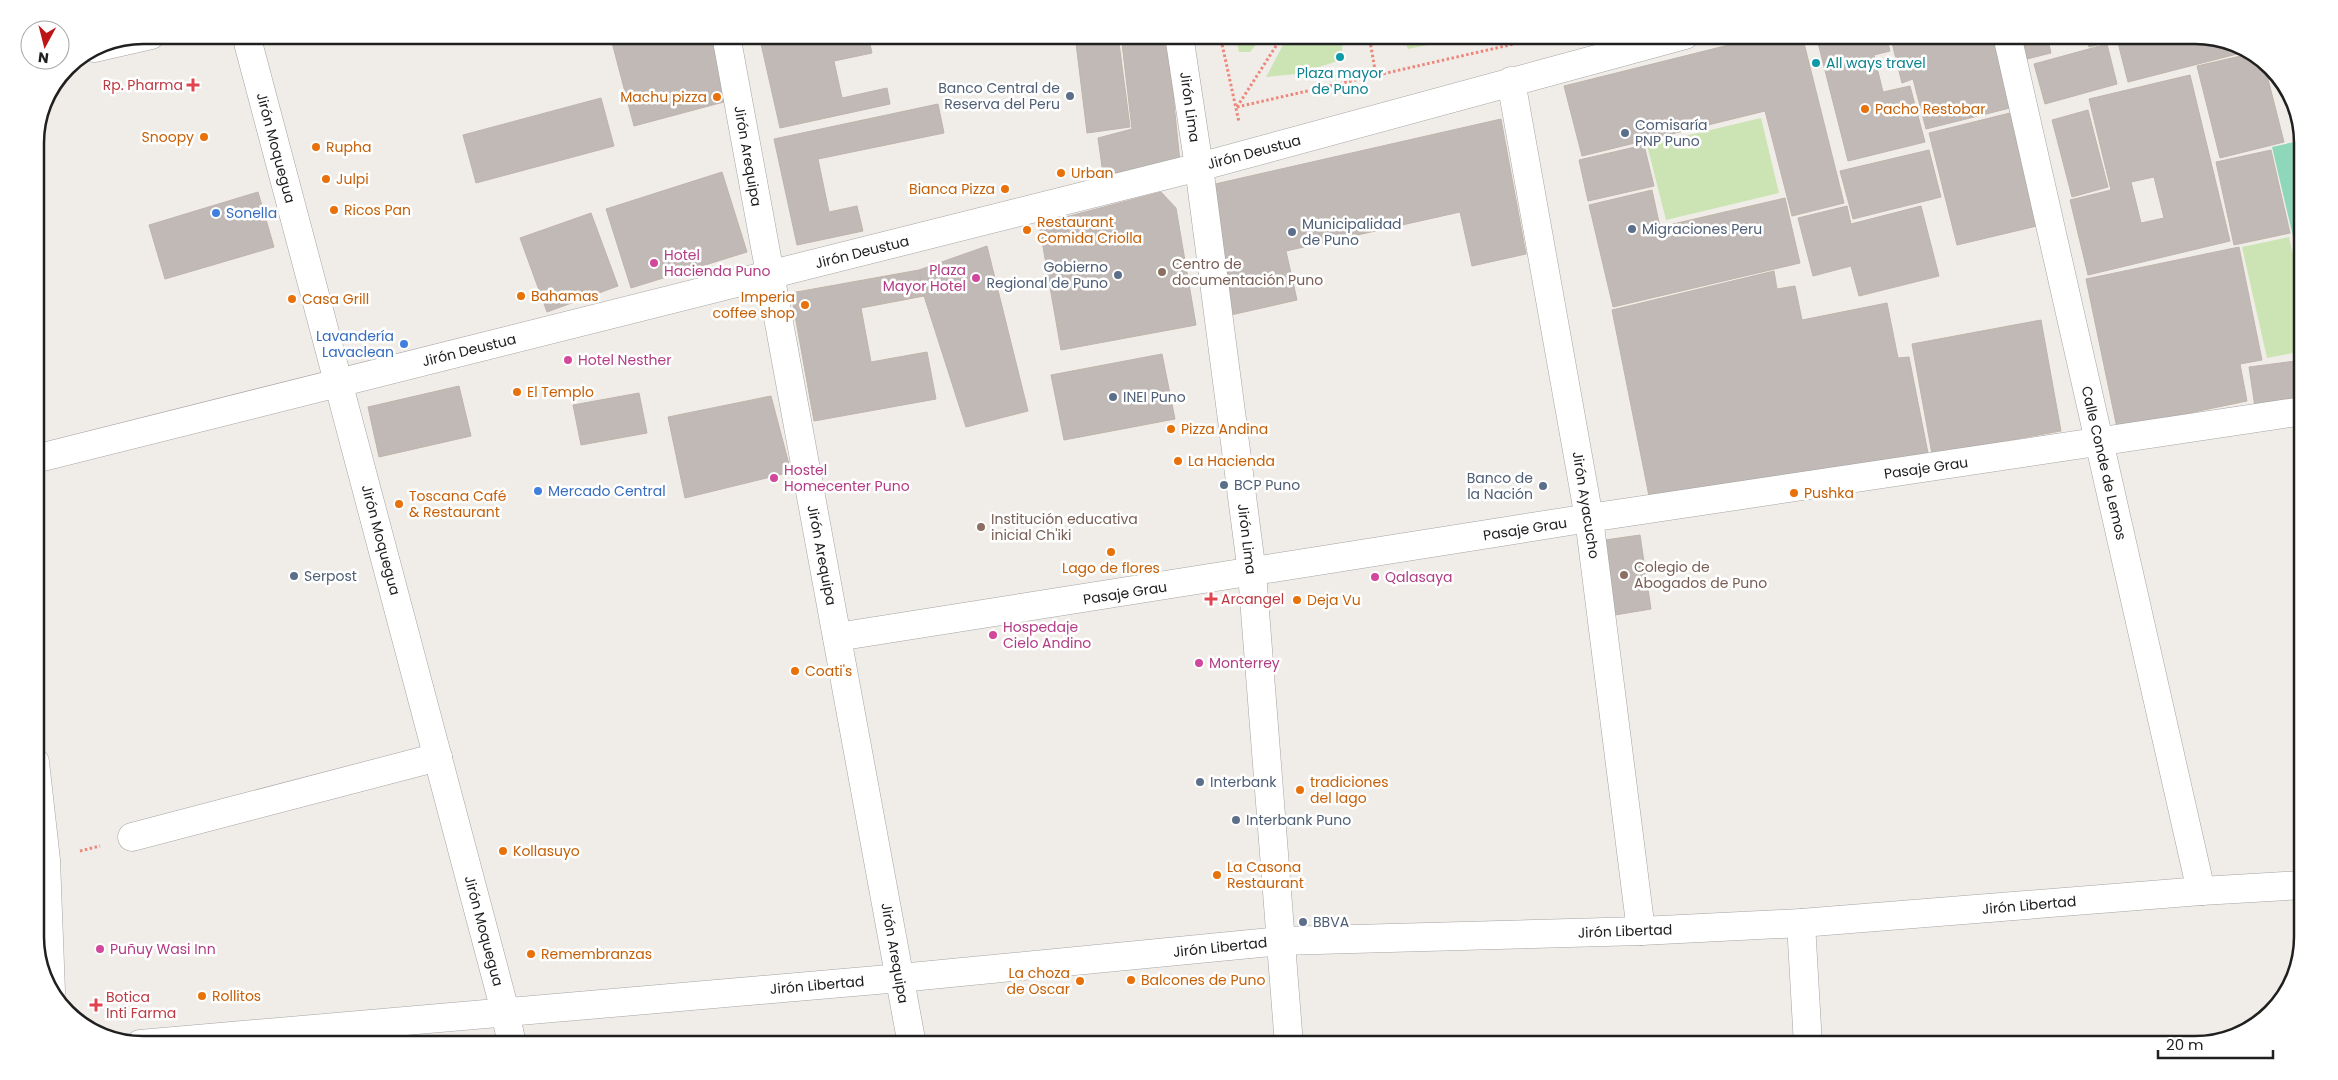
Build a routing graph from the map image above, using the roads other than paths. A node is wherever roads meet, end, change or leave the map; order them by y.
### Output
1 (248, 44) edge
2 (728, 44) edge
3 (1180, 44) edge
4 (1613, 44) edge
5 (2009, 44) edge
6 (1597, 46) edge
7 (1511, 81) junction
8 (1199, 167) junction
9 (770, 275) junction
10 (340, 383) junction
11 (2294, 412) edge
12 (2099, 443) junction
13 (44, 457) edge
14 (1589, 518) junction
15 (1252, 573) junction
16 (837, 638) junction
17 (438, 757) junction
18 (132, 837) road end
19 (44, 842) edge
20 (2294, 886) edge
21 (2201, 891) junction
22 (1801, 923) junction
23 (1641, 931) junction
24 (1281, 941) junction
25 (50, 972) edge
26 (900, 978) junction
27 (505, 1011) junction
28 (228, 1036) edge
29 (510, 1036) edge
30 (910, 1036) edge
31 (1288, 1036) edge
32 (1807, 1036) edge

1 - 10 street, Jirón Moquegua
2 - 9 street, Jirón Arequipa
3 - 8 street, Jirón Lima
4 - 6 street, Jirón Deustua
5 - 12 street, Calle Conde de Lemos
6 - 7 street, Jirón Deustua
7 - 8 street, Jirón Deustua
7 - 14 street, Jirón Ayacucho
8 - 9 street, Jirón Deustua
8 - 15 street, Jirón Lima
9 - 10 street, Jirón Deustua
9 - 16 street, Jirón Arequipa
10 - 13 street, Jirón Deustua
10 - 17 street, Jirón Moquegua
11 - 12 street, Pasaje Grau
12 - 14 street, Pasaje Grau
12 - 21 street, Calle Conde de Lemos
14 - 15 street, Pasaje Grau
14 - 23 street, Jirón Ayacucho
15 - 16 street, Pasaje Grau
15 - 24 street, Jirón Lima
16 - 26 street, Jirón Arequipa
17 - 18 street
17 - 27 street, Jirón Moquegua
19 - 25 street
20 - 21 street, Jirón Libertad
21 - 22 street, Jirón Libertad
22 - 23 street, Jirón Libertad
22 - 32 street
23 - 24 street, Jirón Libertad
24 - 26 street, Jirón Libertad
24 - 31 street, Jirón Lima
26 - 27 street, Jirón Libertad
26 - 30 street, Jirón Arequipa
27 - 28 street, Jirón Libertad
27 - 29 street, Jirón Moquegua

